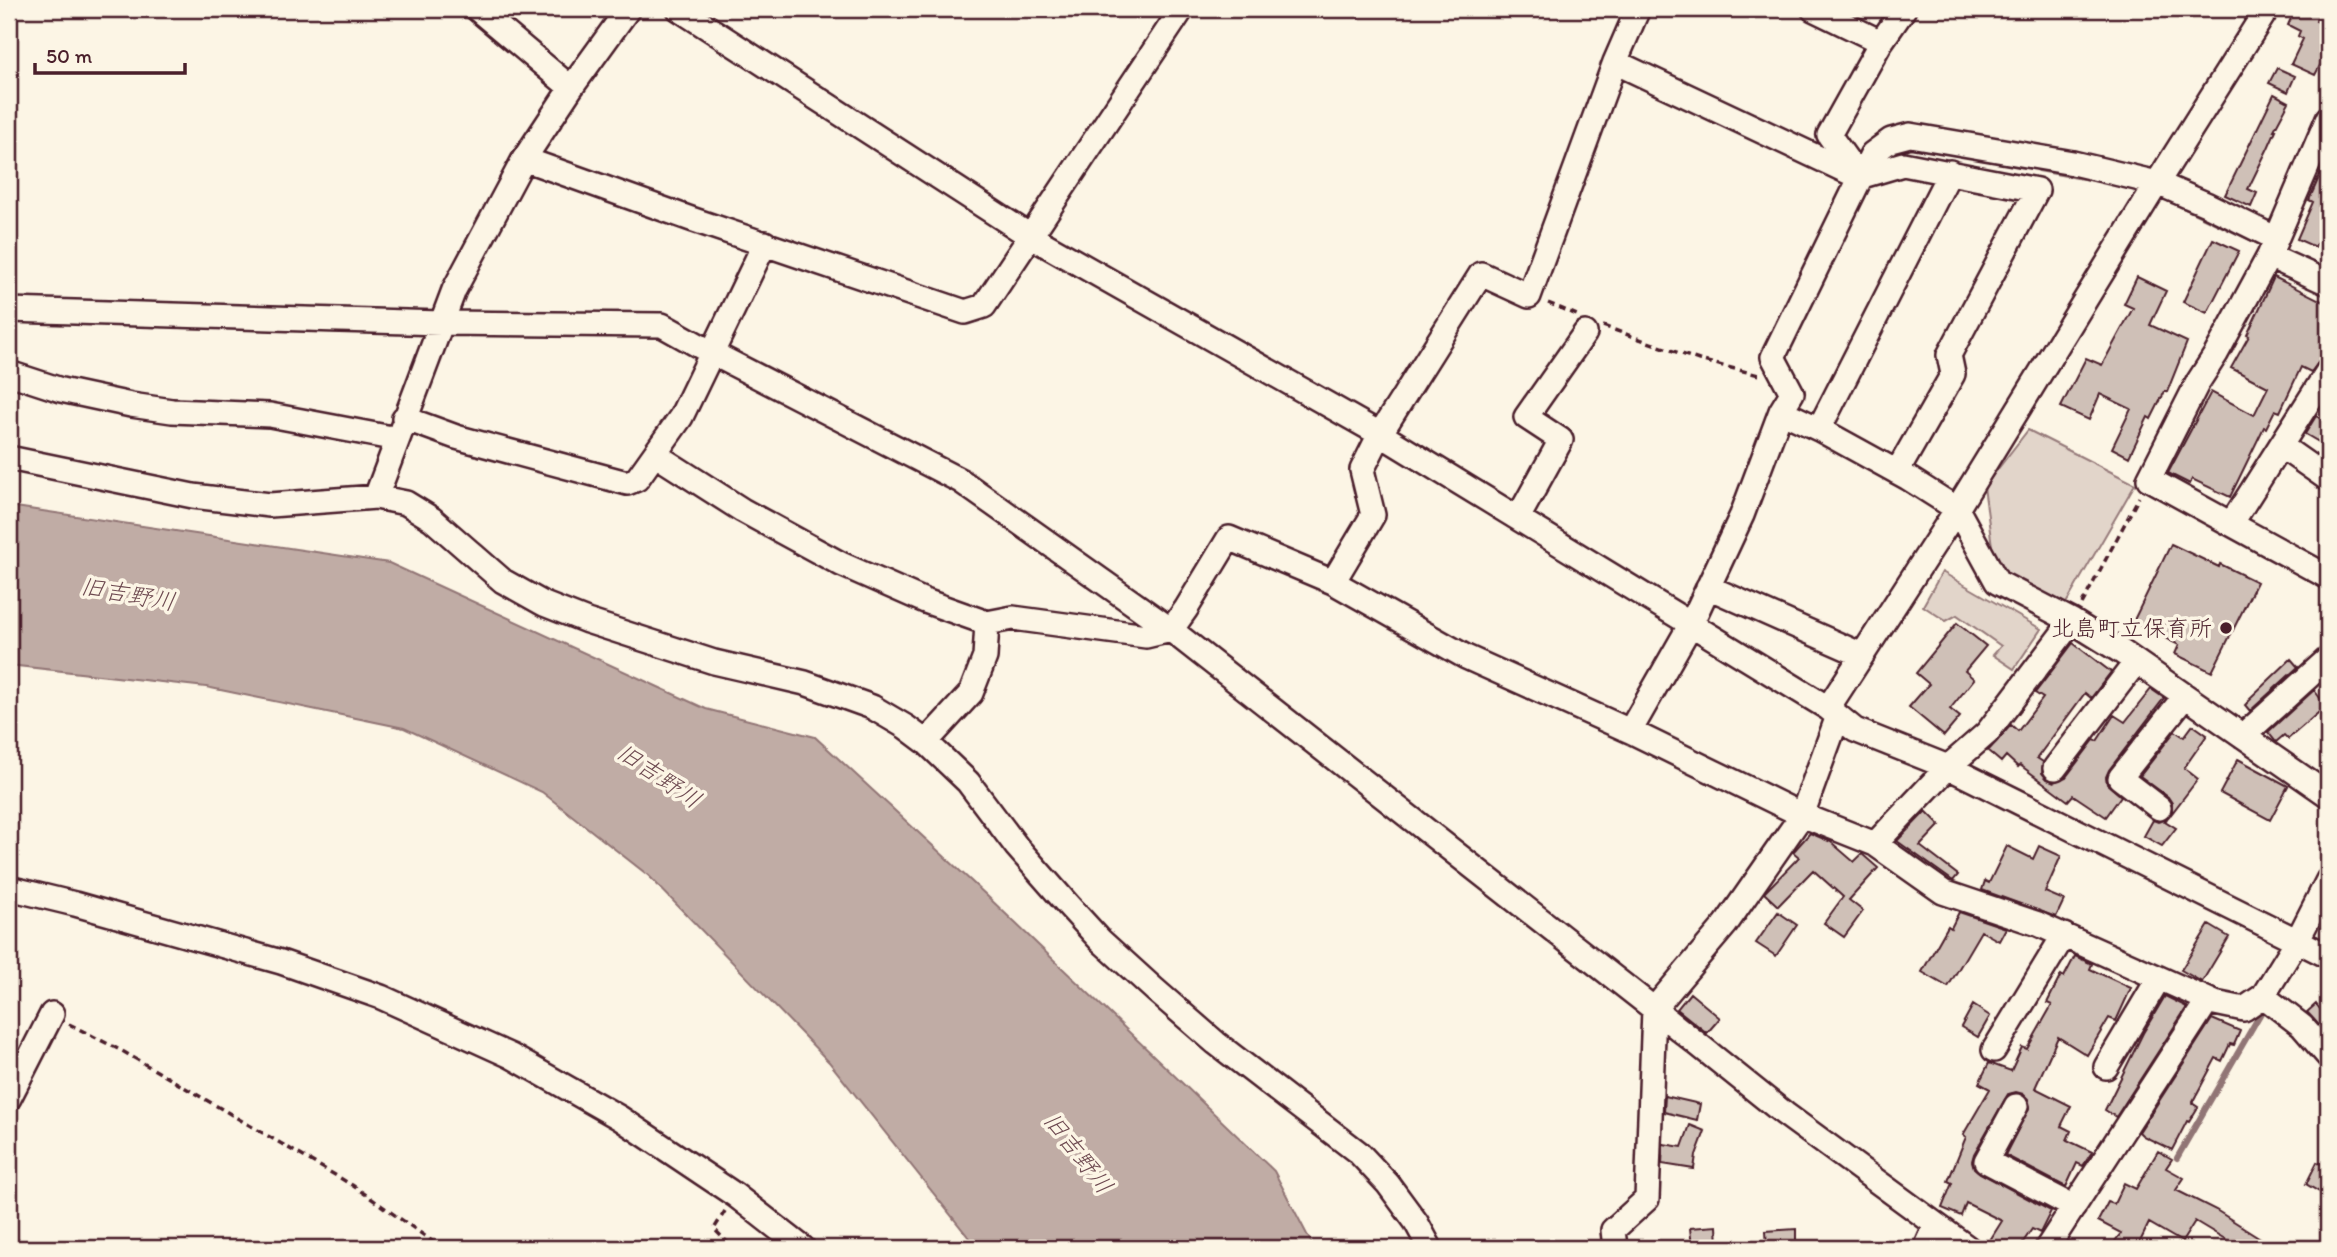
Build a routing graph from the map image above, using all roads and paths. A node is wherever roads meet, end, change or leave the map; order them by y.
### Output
1 (477, 9) edge
2 (628, 9) edge
3 (679, 9) edge
4 (1182, 9) edge
5 (1638, 9) edge
6 (1813, 9) edge
7 (1904, 9) edge
8 (2267, 9) edge
9 (1881, 42) junction
10 (1615, 62) junction
11 (571, 88) junction
12 (2328, 121) edge
13 (524, 159) junction
14 (1950, 172) junction
15 (1859, 177) junction
16 (2157, 183) junction
17 (1030, 236) junction
18 (765, 243) junction
19 (2272, 247) junction
20 (2327, 279) edge
21 (1529, 296) junction
22 (9, 310) edge
23 (441, 323) junction
24 (1589, 325) junction
25 (712, 353) junction
26 (2328, 371) edge
27 (9, 373) edge
28 (1785, 381) junction
29 (1781, 411) junction
30 (401, 428) junction
31 (1819, 429) junction
32 (1380, 434) junction
33 (2281, 446) junction
34 (656, 454) junction
35 (9, 458) edge
36 (1897, 472) junction
37 (2149, 479) junction
38 (2328, 479) edge
39 (376, 497) junction
40 (1957, 509) junction
41 (1518, 518) junction
42 (2231, 524) junction
43 (2328, 578) edge
44 (1333, 582) junction
45 (1708, 587) junction
46 (2072, 621) junction
47 (987, 623) junction
48 (1691, 624) junction
49 (1171, 630) junction
50 (1862, 655) junction
51 (2328, 659) edge
52 (2136, 662) junction
53 (2185, 696) junction
54 (1833, 712) junction
55 (1630, 731) junction
56 (2243, 736) junction
57 (926, 742) junction
58 (1948, 767) junction
59 (2055, 768) dead end
60 (2328, 795) edge
61 (2159, 808) dead end
62 (1802, 815) junction
63 (1875, 844) junction
64 (2328, 880) edge
65 (9, 888) edge
66 (2064, 935) junction
67 (2297, 941) junction
68 (2328, 956) edge
69 (2159, 978) junction
70 (2263, 996) junction
71 (2208, 1000) junction
72 (1654, 1009) junction
73 (52, 1014) joint
74 (1994, 1051) dead end
75 (2328, 1056) edge
76 (2106, 1067) dead end
77 (9, 1098) edge
78 (2016, 1105) dead end
79 (735, 1195) junction
80 (2074, 1207) junction
81 (1936, 1225) junction
82 (442, 1248) edge
83 (733, 1248) edge
84 (803, 1248) edge
85 (1430, 1248) edge
86 (1615, 1248) edge
87 (1926, 1248) edge
88 (1968, 1248) edge
89 (2047, 1248) edge

1 - 11 street
2 - 11 street
3 - 17 street
4 - 17 street
5 - 10 street
6 - 9 street
7 - 9 street
8 - 16 street
9 - 15 street
10 - 15 street
10 - 21 street
11 - 13 street
12 - 19 street
13 - 18 street
13 - 23 street
14 - 15 street
14 - 31 street
14 - 36 street
15 - 16 street
15 - 28 street
16 - 19 street
16 - 40 street
17 - 18 street
17 - 32 street
18 - 25 street
19 - 20 street
19 - 37 street
21 - 24 path
21 - 32 street
22 - 23 street
23 - 25 street
23 - 30 street
24 - 28 path
24 - 41 street
25 - 34 street
25 - 49 street
26 - 33 street
27 - 30 street
28 - 29 street
29 - 31 street
29 - 45 street
30 - 34 street
30 - 39 street
31 - 36 street
32 - 41 street
32 - 44 street
33 - 38 street
33 - 42 street
34 - 47 street
35 - 39 street
36 - 40 street
37 - 42 street
37 - 46 path
39 - 57 street
40 - 46 street
40 - 50 street
41 - 48 street
42 - 43 street
44 - 49 street
44 - 55 street
45 - 48 street
45 - 50 street
46 - 52 street
46 - 58 street
47 - 49 street
47 - 57 street
48 - 54 street
48 - 55 street
49 - 72 street
50 - 54 street
51 - 56 street
52 - 53 street
52 - 59 street
53 - 56 street
53 - 61 street
54 - 58 street
54 - 62 street
55 - 62 street
56 - 60 street
57 - 85 street
58 - 63 street
58 - 67 street
62 - 63 street
62 - 72 street
63 - 66 street
64 - 67 street
65 - 79 street
66 - 69 street
66 - 74 street
67 - 68 street
67 - 70 street
69 - 71 street
69 - 76 street
70 - 71 street
70 - 75 street
71 - 80 street
72 - 81 street
72 - 86 street
73 - 77 street
73 - 82 path
78 - 80 street
79 - 83 path
79 - 84 street
80 - 89 street
81 - 87 street
81 - 88 street

